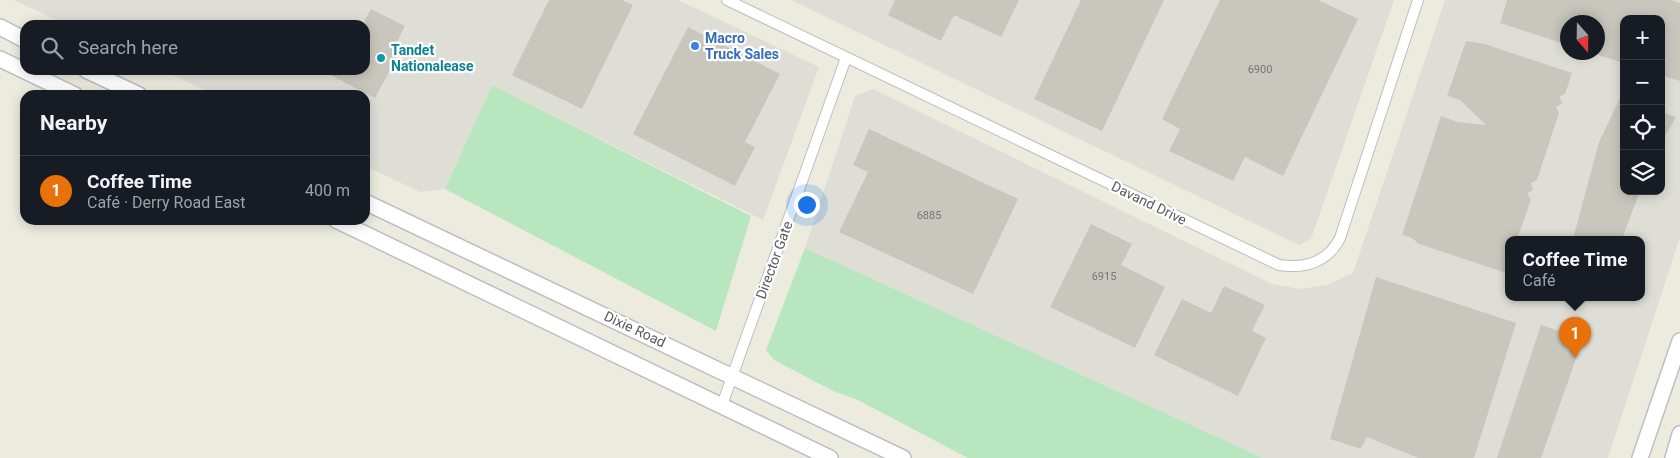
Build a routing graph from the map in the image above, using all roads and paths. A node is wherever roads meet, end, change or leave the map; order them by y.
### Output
1 (728, 0) edge
2 (1418, 0) edge
3 (0, 27) edge
4 (20, 37) edge
5 (846, 58) junction
6 (0, 59) edge
7 (20, 69) edge
8 (33, 75) edge
9 (96, 75) edge
10 (65, 90) edge
11 (128, 90) edge
12 (370, 204) edge
13 (346, 225) edge
14 (1680, 342) edge
15 (733, 376) junction
16 (722, 405) junction
17 (1680, 434) edge
18 (830, 458) edge
19 (903, 458) edge
20 (1640, 458) edge
21 (1673, 458) edge

1 - 5 street, Davand Drive
2 - 5 street, Davand Drive
3 - 4 main road
5 - 15 street, Director Gate
6 - 7 main road
8 - 10 main road
9 - 11 main road
12 - 15 main road, Dixie Road
13 - 16 main road
14 - 20 main road
15 - 16 street, Director Gate
15 - 19 main road, Dixie Road
16 - 18 main road
17 - 21 main road

